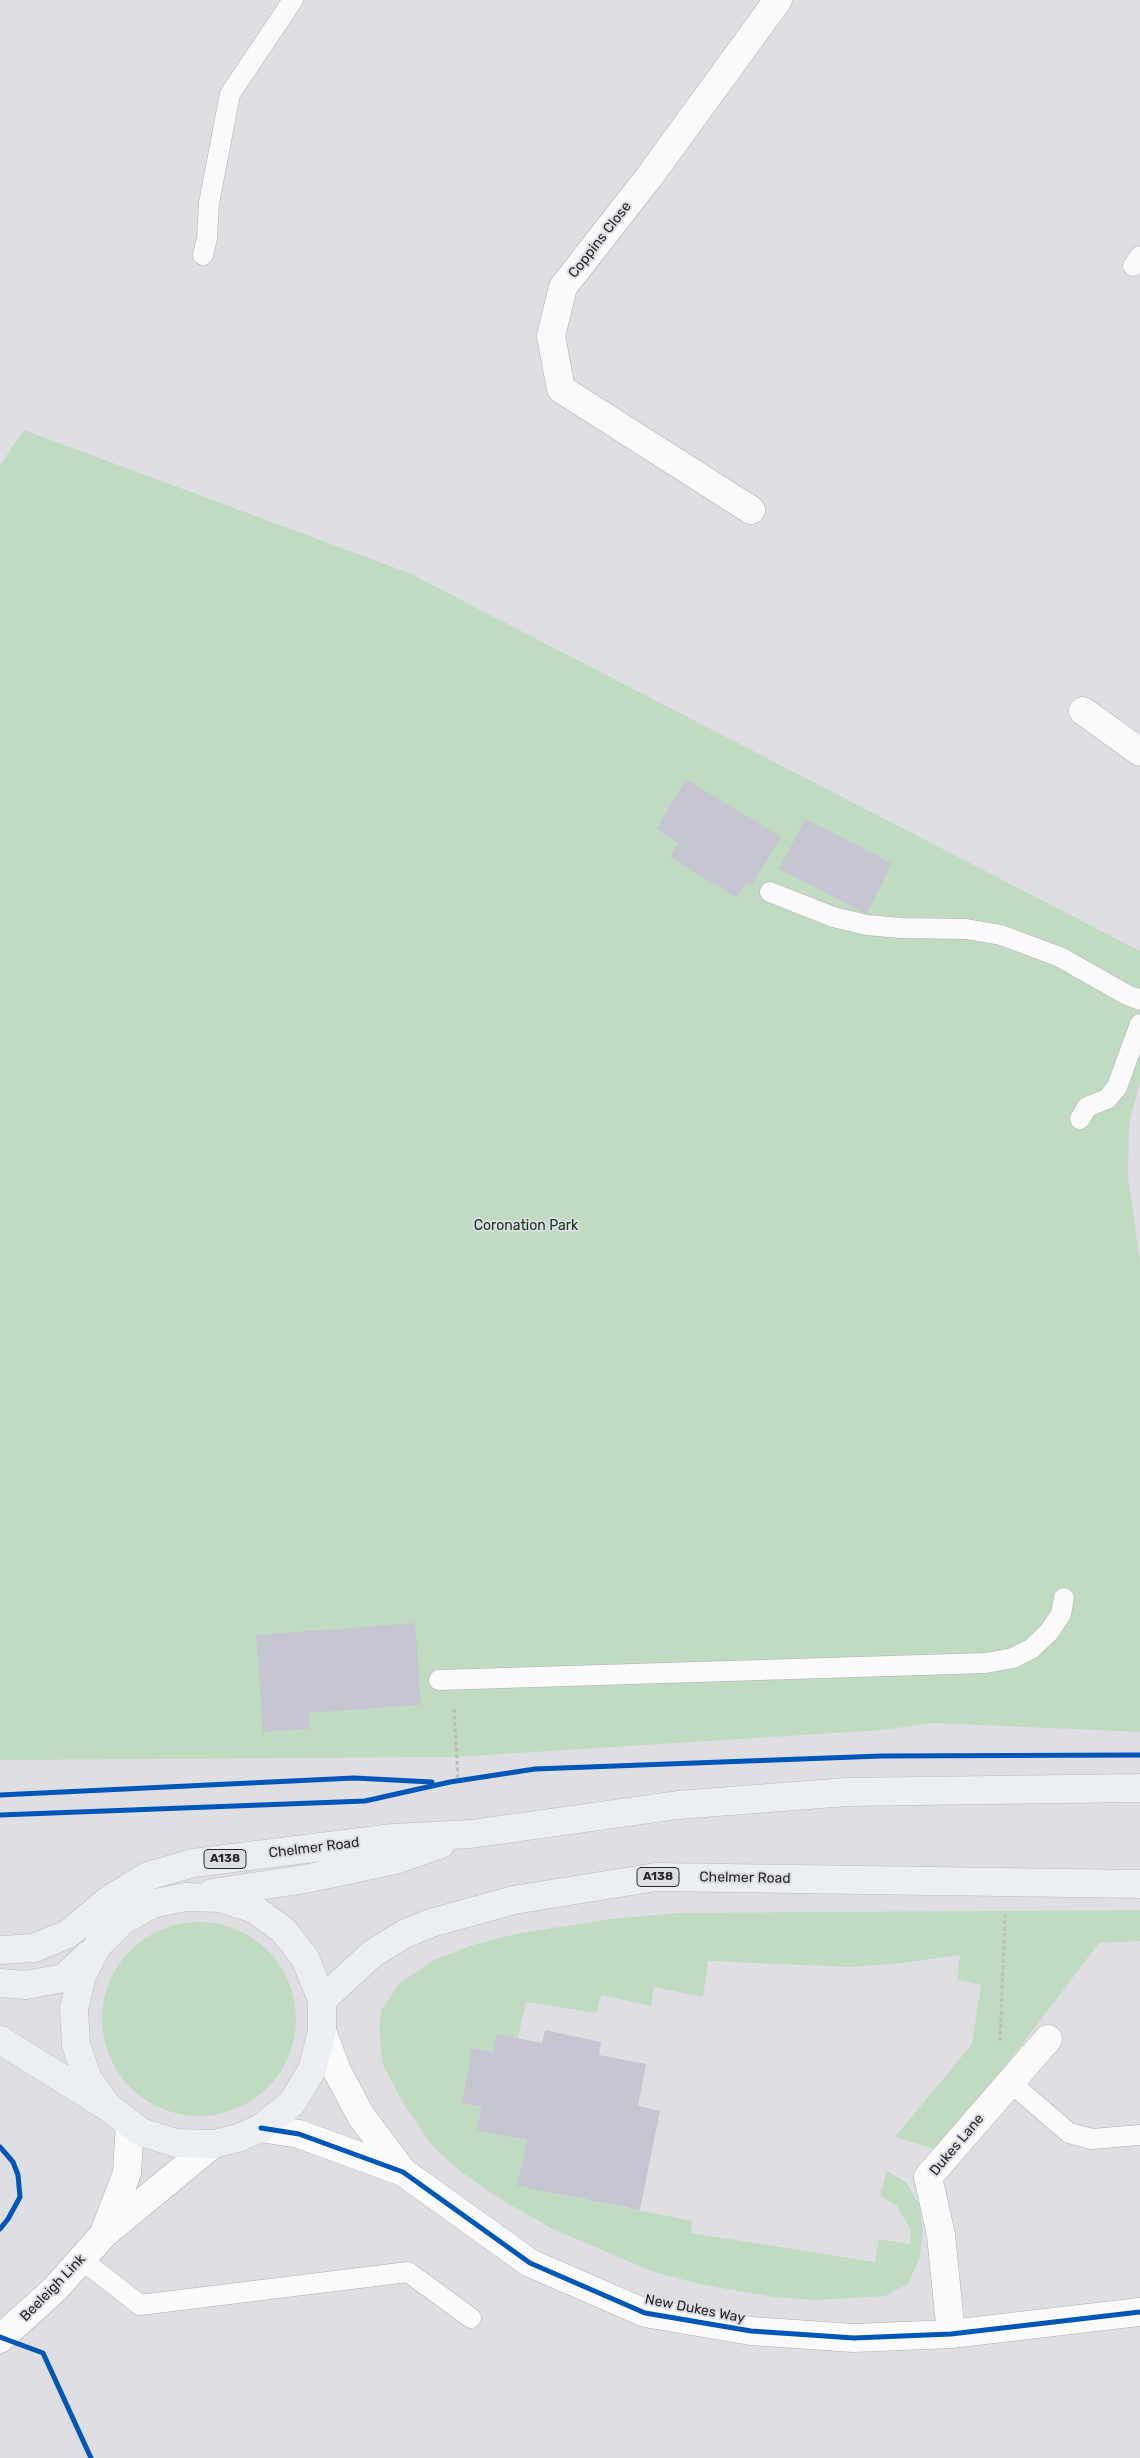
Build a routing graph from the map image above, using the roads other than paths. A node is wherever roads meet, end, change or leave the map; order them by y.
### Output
1 (293, 0) edge
2 (778, 0) edge
3 (203, 255) dead end
4 (751, 510) dead end
5 (1083, 711) dead end
6 (1140, 752) edge
7 (770, 892) dead end
8 (1140, 1000) edge
9 (1140, 1024) edge
10 (1080, 1119) dead end
11 (1064, 1598) dead end
12 (446, 1680) road end
13 (1140, 1788) edge
14 (471, 1834) junction
15 (1140, 1884) edge
16 (185, 1897) junction
17 (98, 1945) junction
18 (0, 1950) edge
19 (0, 1983) edge
20 (322, 2000) junction
21 (322, 2031) junction
22 (1048, 2039) dead end
23 (0, 2040) edge
24 (1004, 2089) junction
25 (108, 2107) junction
26 (130, 2123) junction
27 (261, 2128) junction
28 (1140, 2135) edge
29 (213, 2144) junction
30 (403, 2172) junction
31 (104, 2234) junction
32 (81, 2259) junction
33 (1140, 2312) edge
34 (471, 2318) dead end
35 (951, 2334) junction
36 (0, 2339) edge

1 - 3 lane
2 - 4 street, Coppins Close
5 - 6 street
7 - 8 lane
9 - 10 lane
11 - 12 lane
13 - 14 main road, Chelmer Road / A138
14 - 16 main road, Chelmer Road / A138
14 - 18 main road, Chelmer Road / A138
15 - 20 main road, Chelmer Road / A138
16 - 17 main road, Chelmer Road / A138
16 - 20 main road, Chelmer Road / A138
17 - 19 main road, Chelmer Road / A138
17 - 25 main road, Chelmer Road / A138
20 - 21 main road, Chelmer Road / A138
21 - 27 main road, Chelmer Road / A138
21 - 30 street, New Dukes Way
22 - 24 street, Dukes Lane
23 - 25 main road, Chelmer Road / A138
24 - 28 lane
24 - 35 street, Dukes Lane
25 - 26 main road, Chelmer Road / A138
26 - 29 main road, Chelmer Road / A138
26 - 31 street, Beeleigh Link
27 - 29 main road, Chelmer Road / A138
27 - 30 street, New Dukes Way
29 - 31 street, Beeleigh Link
30 - 35 street, New Dukes Way
31 - 32 street, Beeleigh Link
32 - 34 lane
32 - 36 street, Beeleigh Link
33 - 35 street, New Dukes Way

